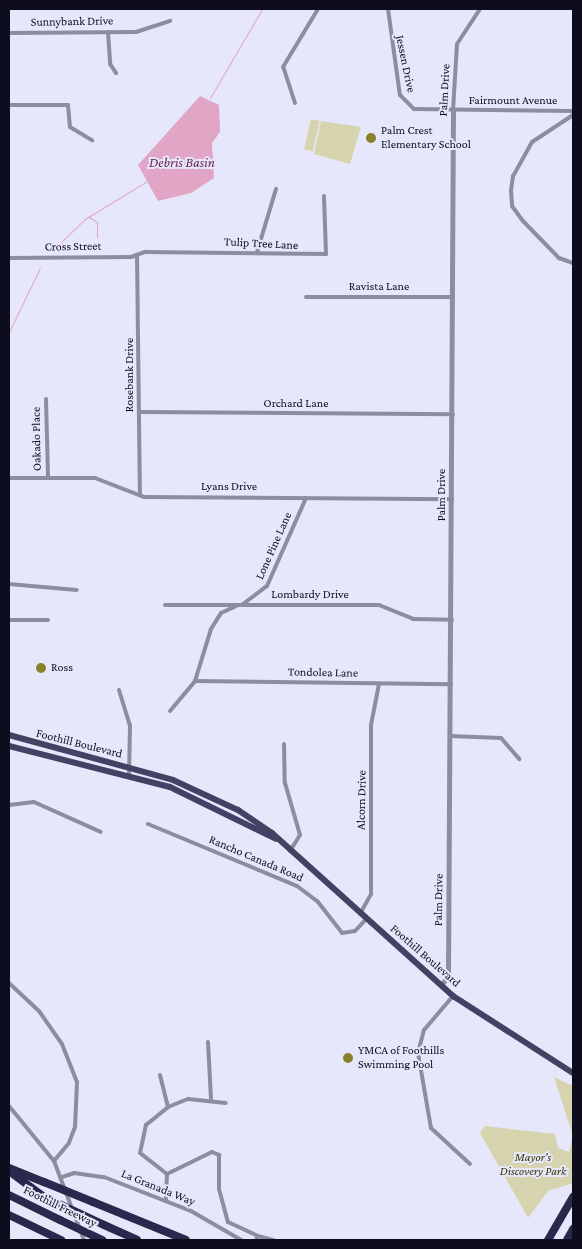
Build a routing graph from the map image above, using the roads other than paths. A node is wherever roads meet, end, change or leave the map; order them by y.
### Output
1 (318, 9) edge
2 (388, 9) edge
3 (480, 9) edge
4 (170, 21) dead end
5 (108, 32) junction
6 (9, 33) edge
7 (116, 73) dead end
8 (295, 103) dead end
9 (9, 105) edge
10 (453, 111) junction
11 (573, 111) edge
12 (573, 115) edge
13 (92, 140) dead end
14 (276, 189) dead end
15 (324, 196) dead end
16 (256, 252) junction
17 (137, 255) junction
18 (9, 258) edge
19 (573, 262) edge
20 (306, 297) dead end
21 (453, 297) junction
22 (46, 399) dead end
23 (140, 412) junction
24 (452, 414) junction
25 (9, 478) edge
26 (48, 478) junction
27 (140, 495) junction
28 (306, 498) junction
29 (452, 499) junction
30 (9, 584) edge
31 (77, 590) dead end
32 (241, 604) junction
33 (165, 605) dead end
34 (9, 620) edge
35 (48, 620) dead end
36 (452, 620) junction
37 (195, 681) junction
38 (378, 684) junction
39 (451, 684) junction
40 (119, 690) dead end
41 (170, 711) dead end
42 (9, 735) edge
43 (450, 736) junction
44 (284, 744) dead end
45 (9, 746) edge
46 (519, 759) dead end
47 (76, 760) junction
48 (130, 772) junction
49 (9, 805) edge
50 (148, 824) dead end
51 (101, 832) dead end
52 (290, 852) junction
53 (360, 914) junction
54 (366, 919) junction
55 (9, 983) edge
56 (441, 986) junction
57 (453, 996) junction
58 (208, 1042) dead end
59 (573, 1073) edge
60 (160, 1075) dead end
61 (211, 1099) junction
62 (226, 1103) dead end
63 (9, 1106) edge
64 (168, 1107) junction
65 (54, 1161) junction
66 (470, 1164) dead end
67 (9, 1170) edge
68 (167, 1174) junction
69 (62, 1177) junction
70 (9, 1195) edge
71 (573, 1197) edge
72 (166, 1201) junction
73 (9, 1215) edge
74 (228, 1222) junction
75 (223, 1228) junction
76 (573, 1229) edge
77 (257, 1238) edge
78 (61, 1240) edge
79 (84, 1240) edge
80 (102, 1240) edge
81 (137, 1240) edge
82 (186, 1240) edge
83 (241, 1240) edge
84 (274, 1240) edge
85 (548, 1240) edge
86 (567, 1240) edge

1 - 8 street
2 - 10 street, Jessen Drive
3 - 10 street, Palm Drive
4 - 5 street, Sunnybank Drive
5 - 6 street, Sunnybank Drive
5 - 7 street
9 - 13 street
10 - 11 street, Fairmount Avenue
10 - 21 street, Palm Drive
12 - 19 street
14 - 16 street
15 - 16 street, Tulip Tree Lane
16 - 17 street, Tulip Tree Lane
17 - 18 street, Cross Street
17 - 23 street, Rosebank Drive
20 - 21 street, Ravista Lane
21 - 24 street, Palm Drive
22 - 26 street, Oakado Place
23 - 24 street, Orchard Lane
23 - 27 street, Rosebank Drive
24 - 29 street, Palm Drive
25 - 26 street, Lyans Drive
26 - 27 street, Lyans Drive
27 - 28 street, Lyans Drive
28 - 29 street, Lyans Drive
28 - 32 street, Lone Pine Lane
29 - 36 street, Palm Drive
30 - 31 street
32 - 33 street, Lombardy Drive
32 - 36 street, Lombardy Drive
32 - 37 street, Lone Pine Lane
34 - 35 street
36 - 39 street, Palm Drive
37 - 38 street, Tondolea Lane
37 - 41 street, Lone Pine Lane
38 - 39 street, Tondolea Lane
38 - 53 street, Alcorn Drive
39 - 43 street, Palm Drive
40 - 48 street
42 - 47 main road, Foothill Boulevard
43 - 46 street
43 - 56 street, Palm Drive
44 - 52 street
45 - 47 main road, Foothill Boulevard
47 - 48 main road, Foothill Boulevard
48 - 52 main road, Foothill Boulevard
49 - 51 street
50 - 54 street, Rancho Canada Road
52 - 53 main road, Foothill Boulevard
53 - 54 main road, Foothill Boulevard
54 - 56 main road, Foothill Boulevard
55 - 65 street
56 - 57 main road, Foothill Boulevard
57 - 59 main road, Foothill Boulevard
57 - 66 street
58 - 61 street
60 - 64 street
61 - 62 street
61 - 64 street
63 - 65 street
64 - 68 street
65 - 69 street
67 - 81 highway, bridge
67 - 82 highway, bridge
68 - 72 street
68 - 74 street
69 - 72 street, La Granada Way
69 - 79 street
70 - 80 highway, Foothill Freeway, bridge
71 - 85 highway
72 - 75 street, La Granada Way
73 - 78 highway
74 - 75 street
74 - 77 street
75 - 83 street, La Granada Way
76 - 86 highway
77 - 84 street

